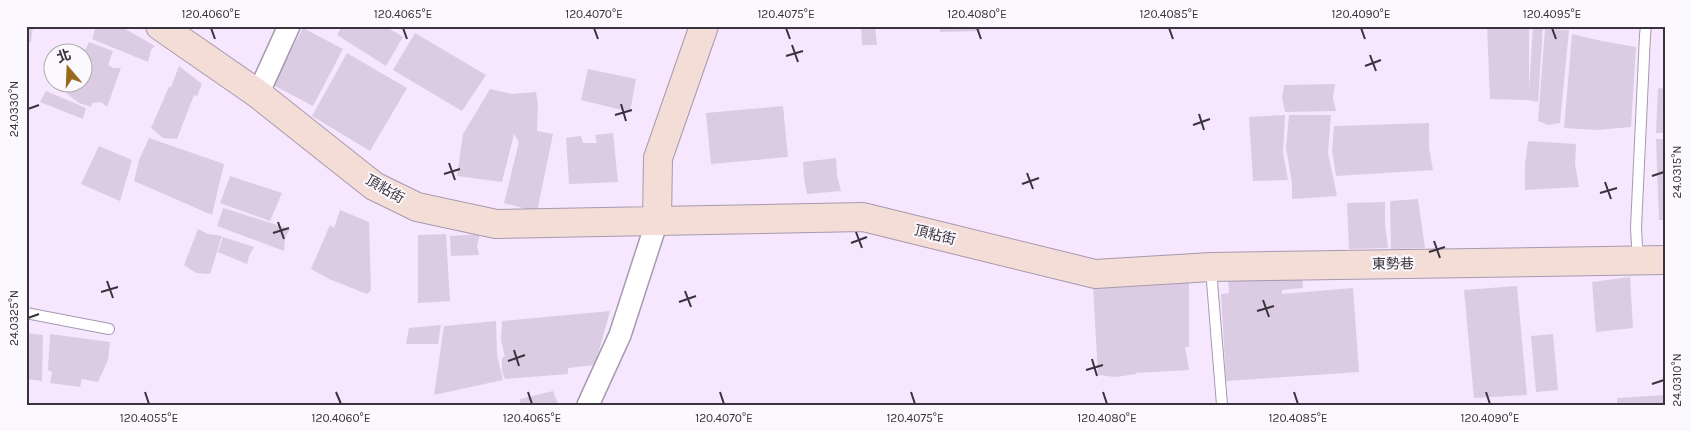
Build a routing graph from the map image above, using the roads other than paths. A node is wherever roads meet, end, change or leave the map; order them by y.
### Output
1 (160, 26) edge
2 (289, 26) edge
3 (704, 26) edge
4 (1646, 26) edge
5 (258, 94) junction
6 (657, 221) junction
7 (1652, 260) edge
8 (1211, 266) junction
9 (26, 313) edge
10 (109, 329) dead end
11 (588, 405) edge
12 (1222, 405) edge

1 - 5 street, 頂粘街
2 - 5 street
3 - 6 street
4 - 7 lane
5 - 6 street, 頂粘街
6 - 8 street, 頂粘街
6 - 11 street
7 - 8 street, 東勢巷
8 - 12 lane
9 - 10 lane

